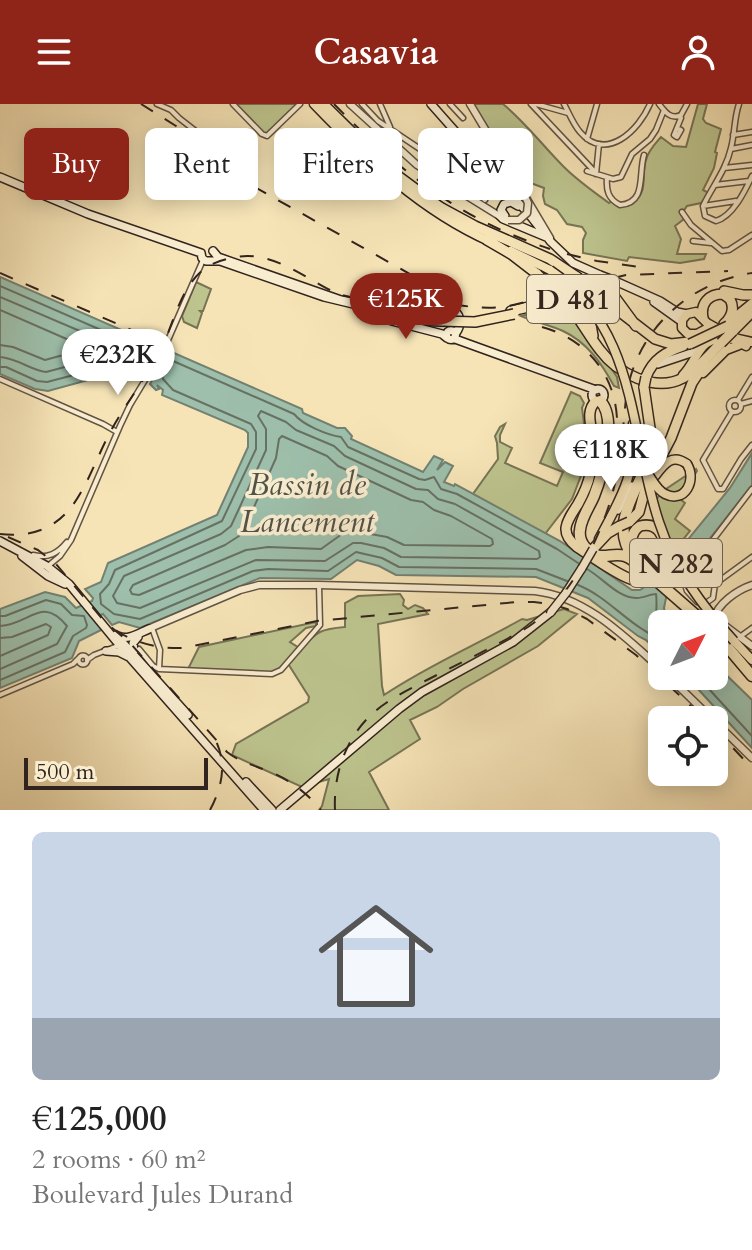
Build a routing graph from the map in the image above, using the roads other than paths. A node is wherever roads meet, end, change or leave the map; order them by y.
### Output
1 (157, 104) edge
2 (233, 104) edge
3 (300, 104) edge
4 (314, 104) edge
5 (324, 104) edge
6 (351, 104) edge
7 (362, 104) edge
8 (380, 104) edge
9 (431, 104) edge
10 (450, 104) edge
11 (470, 104) edge
12 (534, 104) edge
13 (564, 104) edge
14 (650, 104) edge
15 (659, 104) edge
16 (687, 104) edge
17 (739, 104) edge
18 (597, 106) edge
19 (664, 110) junction
20 (568, 113) junction
21 (679, 116) junction
22 (463, 118) dead end
23 (192, 128) edge
24 (388, 128) edge
25 (390, 128) edge
26 (452, 128) edge
27 (485, 128) edge
28 (677, 128) dead end
29 (752, 132) edge
30 (733, 135) junction
31 (402, 137) edge
32 (587, 139) junction
33 (413, 144) junction
34 (599, 144) junction
35 (752, 145) edge
36 (418, 147) edge
37 (731, 149) junction
38 (404, 154) junction
39 (644, 155) dead end
40 (752, 165) edge
41 (724, 168) junction
42 (587, 171) dead end
43 (596, 174) junction
44 (0, 177) edge
45 (607, 178) junction
46 (751, 178) edge
47 (715, 185) junction
48 (526, 200) edge
49 (528, 200) edge
50 (515, 201) junction
51 (737, 201) junction
52 (703, 206) junction
53 (434, 207) junction
54 (492, 211) junction
55 (682, 212) dead end
56 (505, 218) junction
57 (752, 235) edge
58 (487, 240) junction
59 (549, 240) junction
60 (693, 241) dead end
61 (711, 243) junction
62 (205, 258) junction
63 (550, 270) junction
64 (752, 295) edge
65 (752, 305) edge
66 (375, 307) junction
67 (386, 311) junction
68 (752, 312) edge
69 (512, 313) junction
70 (636, 326) junction
71 (695, 327) junction
72 (725, 327) junction
73 (453, 337) junction
74 (747, 345) edge
75 (599, 350) junction
76 (712, 352) junction
77 (699, 353) junction
78 (752, 377) edge
79 (0, 379) edge
80 (671, 381) junction
81 (594, 395) junction
82 (685, 401) junction
83 (752, 401) edge
84 (740, 402) junction
85 (630, 404) junction
86 (732, 412) junction
87 (103, 424) junction
88 (120, 426) junction
89 (117, 432) junction
90 (752, 445) edge
91 (650, 465) junction
92 (752, 489) edge
93 (627, 523) junction
94 (599, 539) junction
95 (3, 544) edge
96 (593, 549) junction
97 (17, 553) junction
98 (59, 553) junction
99 (752, 557) edge
100 (47, 566) junction
101 (651, 573) junction
102 (57, 580) junction
103 (319, 585) junction
104 (752, 585) edge
105 (73, 589) junction
106 (695, 610) edge
107 (719, 610) edge
108 (153, 627) junction
109 (752, 628) edge
110 (728, 633) edge
111 (138, 637) junction
112 (737, 639) junction
113 (120, 642) junction
114 (728, 645) edge
115 (752, 646) edge
116 (139, 649) dead end
117 (107, 650) junction
118 (728, 653) edge
119 (648, 657) edge
120 (131, 659) junction
121 (752, 660) edge
122 (159, 669) junction
123 (752, 676) edge
124 (682, 690) edge
125 (0, 695) edge
126 (416, 697) junction
127 (195, 723) junction
128 (752, 758) edge
129 (243, 785) junction
130 (267, 809) edge
131 (285, 809) edge

1 - 23 street
2 - 3 street
4 - 53 main road
5 - 53 main road
6 - 38 street
7 - 24 street
8 - 25 street
9 - 26 main road
10 - 22 street
11 - 27 street
12 - 20 street
12 - 43 street
13 - 20 street
14 - 34 street
15 - 19 street
16 - 21 street
17 - 30 street
18 - 32 street
19 - 21 street
19 - 45 street
20 - 32 street
21 - 28 street
29 - 30 street
30 - 37 street
31 - 33 street
32 - 34 street
33 - 36 street
33 - 38 street
34 - 43 street
35 - 37 street
37 - 41 street
38 - 54 street
39 - 45 street
40 - 41 street
41 - 47 street
42 - 43 street
43 - 45 street
44 - 62 main road
46 - 47 street
46 - 51 street
47 - 52 street
48 - 56 street, bridge
49 - 59 street
50 - 54 main road
50 - 56 main road
50 - 56 street, bridge
50 - 59 main road
51 - 52 street
51 - 52 street
53 - 58 main road
53 - 63 main road, N 282
53 - 70 highway, bridge
54 - 56 street
55 - 61 street
56 - 59 main road
57 - 61 street
58 - 63 main road, N 282
58 - 75 highway, bridge
59 - 71 main road, bridge
60 - 61 street
62 - 66 main road
62 - 66 main road
62 - 88 street
63 - 85 main road, N 282, bridge
64 - 71 highway
65 - 72 highway
66 - 67 main road
66 - 67 main road
67 - 69 highway, D 481, bridge
67 - 73 main road
67 - 73 main road
68 - 72 highway
69 - 70 highway, D 481
69 - 75 highway, D 481
70 - 71 highway
71 - 72 highway, bridge
71 - 72 highway
71 - 74 main road
71 - 77 main road
71 - 91 highway
72 - 76 highway, bridge
73 - 81 main road
74 - 77 main road
74 - 82 main road
75 - 80 highway
76 - 80 highway
76 - 82 highway
77 - 80 main road
78 - 84 street
79 - 87 street
81 - 101 highway
81 - 101 highway
82 - 91 highway
83 - 84 street
84 - 86 street
84 - 86 street
85 - 91 main road, N 282, bridge
85 - 94 main road, bridge
86 - 90 street
87 - 88 street
87 - 89 street
88 - 89 street
89 - 98 street
91 - 93 highway
91 - 93 main road, bridge
91 - 94 main road
91 - 101 highway
91 - 112 main road, N 282, bridge
92 - 99 street
93 - 96 highway
94 - 96 main road
95 - 97 main road
95 - 98 street
95 - 100 main road
96 - 126 main road, bridge
97 - 100 street
97 - 102 main road
98 - 100 street
98 - 105 street
100 - 102 street
100 - 105 main road
101 - 106 highway, bridge
102 - 105 main road
103 - 108 street
103 - 119 street
103 - 122 street
104 - 107 street
105 - 113 main road
108 - 111 street
108 - 113 main road
108 - 122 street
109 - 112 street
110 - 112 street
111 - 113 street
111 - 127 main road
112 - 115 street
112 - 121 main road, N 282
113 - 117 main road
113 - 120 main road
113 - 127 main road
114 - 123 highway
116 - 122 street
117 - 120 main road
117 - 125 street
118 - 123 highway
120 - 129 main road
124 - 128 street
126 - 131 main road
126 - 131 main road
127 - 130 main road
129 - 130 main road
129 - 130 main road
130 - 131 main road

